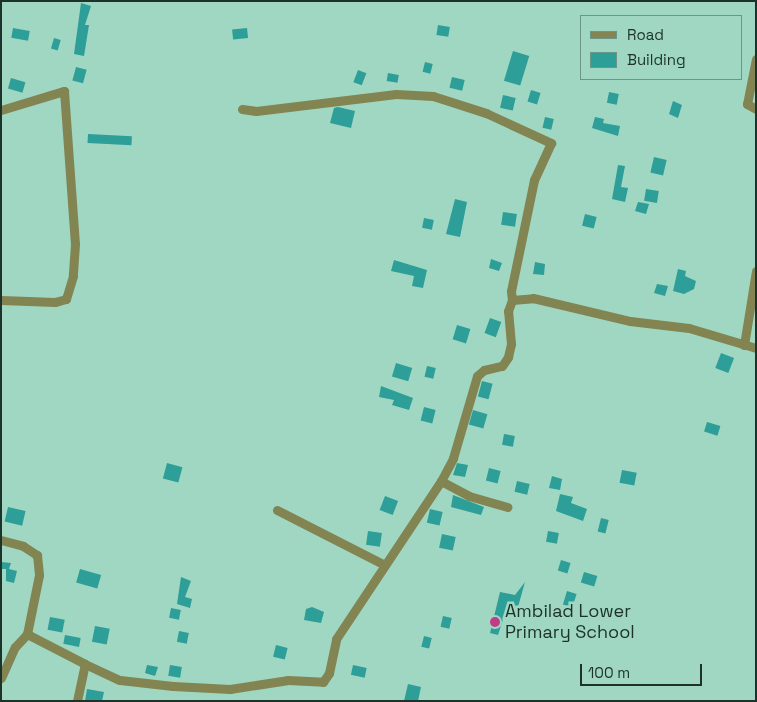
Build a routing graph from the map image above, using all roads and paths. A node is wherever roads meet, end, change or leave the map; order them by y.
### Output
1 (756, 59) edge
2 (242, 109) dead end
3 (756, 109) edge
4 (1, 110) edge
5 (756, 271) edge
6 (1, 300) edge
7 (512, 300) junction
8 (744, 345) junction
9 (756, 348) edge
10 (441, 481) junction
11 (507, 508) dead end
12 (277, 510) dead end
13 (1, 540) edge
14 (384, 565) junction
15 (27, 634) junction
16 (85, 664) junction
17 (1, 678) edge
18 (77, 701) edge

1 - 3 street
2 - 7 street
4 - 6 street
5 - 8 street
7 - 8 street
7 - 10 street
8 - 9 street
10 - 11 street
10 - 14 street
12 - 14 street
13 - 15 street
14 - 16 street
15 - 16 street
15 - 17 street
16 - 18 street

